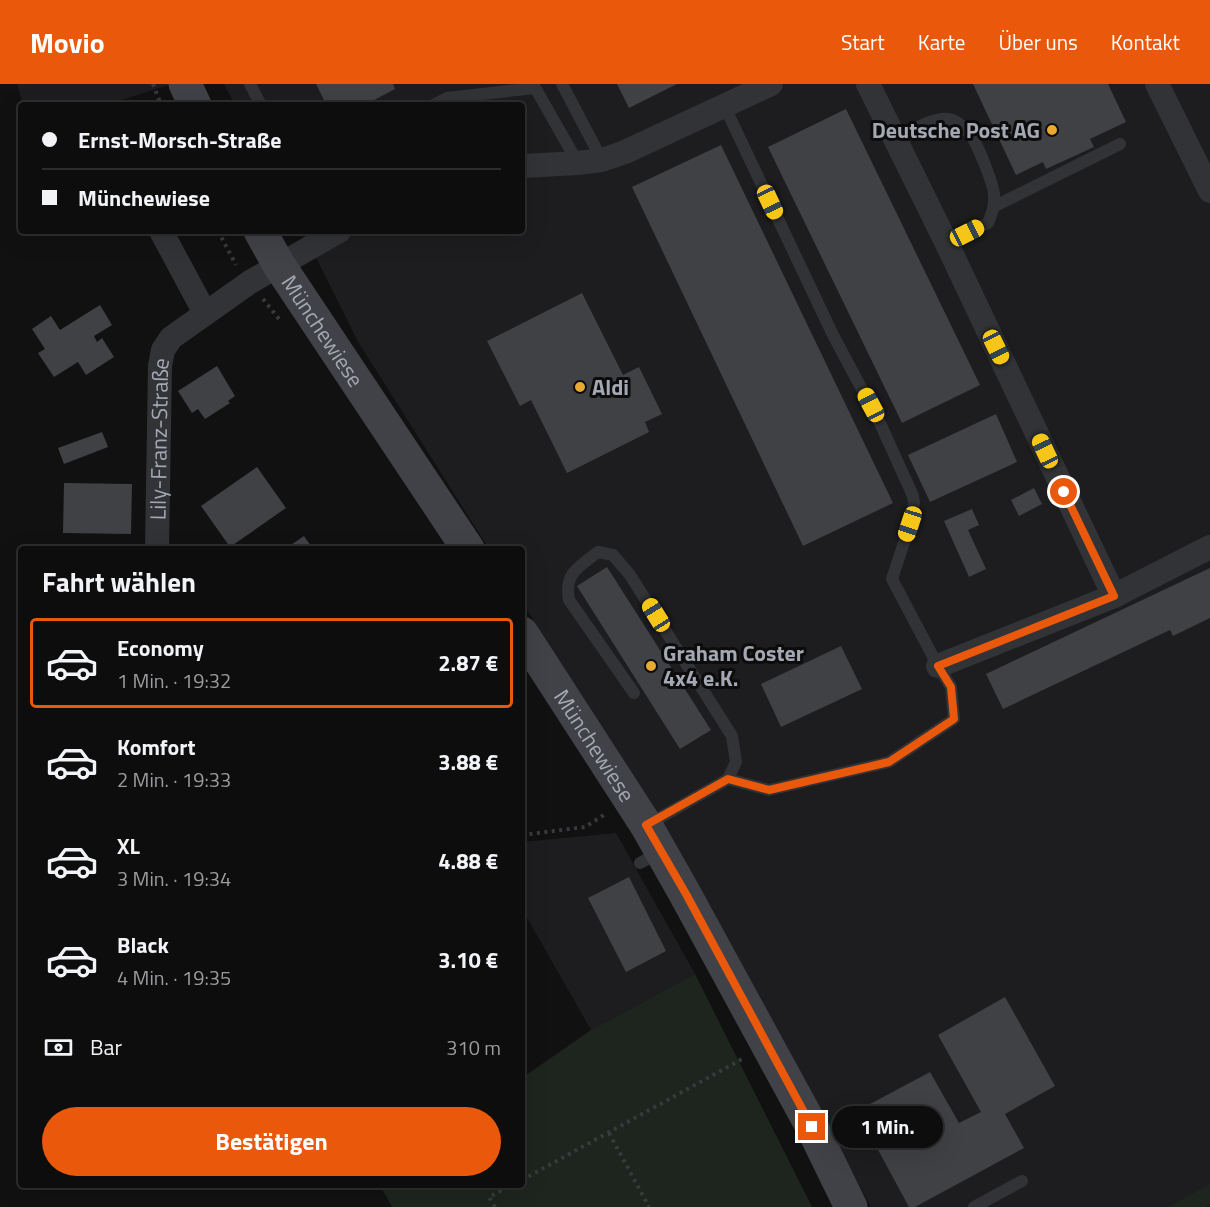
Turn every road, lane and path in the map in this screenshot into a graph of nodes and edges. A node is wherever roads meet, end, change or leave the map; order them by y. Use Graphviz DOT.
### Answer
graph roads {
  1 [pos="153,84"];
  2 [pos="185,84"];
  3 [pos="249,84"];
  4 [pos="562,84"];
  5 [pos="771,84"];
  6 [pos="868,84"];
  7 [pos="1156,84"];
  8 [pos="534,86"];
  9 [pos="160,102"];
  10 [pos="194,102"];
  11 [pos="259,102"];
  12 [pos="439,102"];
  13 [pos="724,105"];
  14 [pos="896,139"];
  15 [pos="1120,144"];
  16 [pos="603,160"];
  17 [pos="578,163"];
  18 [pos="525,166"];
  19 [pos="1210,192"];
  20 [pos="995,206"];
  21 [pos="163,234"];
  22 [pos="262,234"];
  23 [pos="334,234"];
  24 [pos="947,244"];
  25 [pos="279,265"];
  26 [pos="205,312"];
  27 [pos="157,546"];
  28 [pos="466,546"];
  29 [pos="1210,547"];
  30 [pos="1114,596"];
  31 [pos="525,638"];
  32 [pos="938,666"];
  33 [pos="634,693"];
  34 [pos="728,779"];
  35 [pos="609,812"];
  36 [pos="525,835"];
  37 [pos="649,847"];
  38 [pos="747,1057"];
  39 [pos="609,1133"];
  40 [pos="525,1178"];
  41 [pos="1022,1181"];
  42 [pos="506,1188"];
  43 [pos="495,1207"];
  44 [pos="649,1207"];
  45 [pos="851,1207"];
  46 [pos="974,1207"];
  1 -- 9 [label="path"];
  2 -- 10 [label="main road"];
  3 -- 11 [label="lane"];
  4 -- 16 [label="lane"];
  5 -- 13 [label="street"];
  6 -- 14 [label="street"];
  7 -- 19 [label="street"];
  8 -- 12 [label="lane"];
  8 -- 17 [label="lane"];
  13 -- 16 [label="street"];
  13 -- 32 [label="lane"];
  14 -- 20 [label="lane"];
  14 -- 24 [label="street"];
  15 -- 20 [label="lane"];
  16 -- 17 [label="street"];
  17 -- 18 [label="street"];
  20 -- 24 [label="lane"];
  21 -- 26 [label="street"];
  22 -- 25 [label="main road, Münchewiese"];
  23 -- 25 [label="street, Lily-Franz-Straße"];
  24 -- 30 [label="street"];
  25 -- 26 [label="street, Lily-Franz-Straße"];
  25 -- 28 [label="main road, Münchewiese"];
  26 -- 27 [label="street, Lily-Franz-Straße"];
  29 -- 30 [label="street"];
  30 -- 32 [label="street"];
  31 -- 37 [label="main road, Münchewiese"];
  32 -- 34 [label="lane"];
  33 -- 34 [label="lane"];
  34 -- 37 [label="lane"];
  35 -- 36 [label="path"];
  37 -- 45 [label="main road, Münchewiese"];
  38 -- 39 [label="path"];
  39 -- 40 [label="path"];
  39 -- 44 [label="path"];
  41 -- 46 [label="lane"];
  42 -- 43 [label="path"];
}
